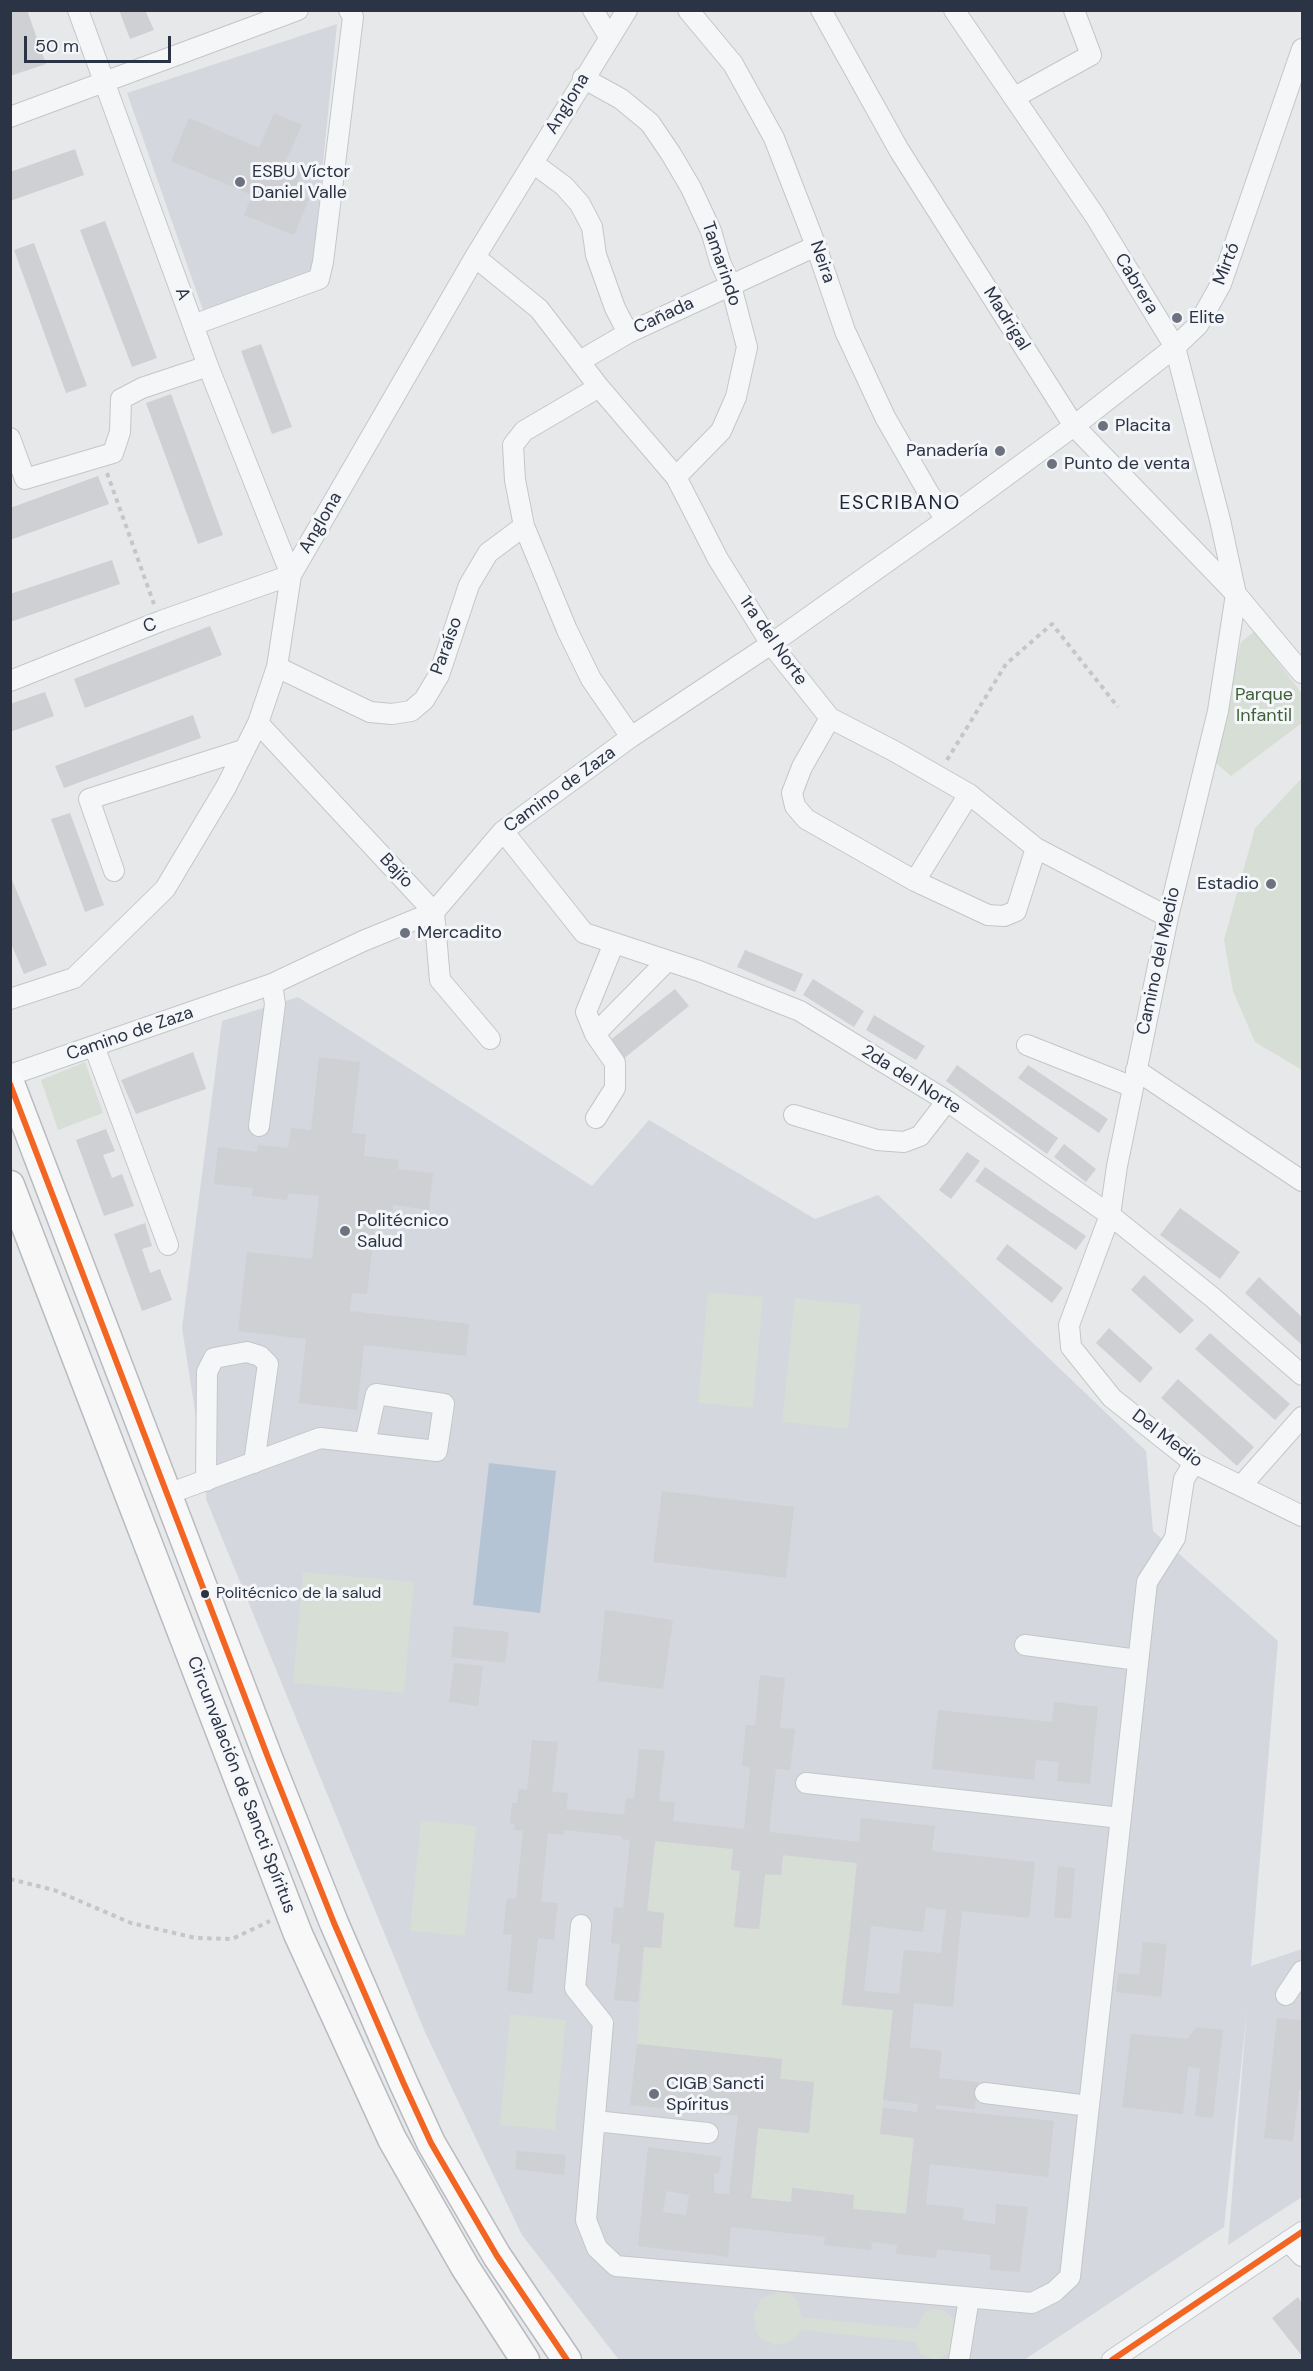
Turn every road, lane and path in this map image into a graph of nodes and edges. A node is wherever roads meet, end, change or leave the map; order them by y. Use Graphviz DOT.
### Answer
graph roads {
  1 [pos="78,10"];
  2 [pos="298,10"];
  3 [pos="350,10"];
  4 [pos="593,10"];
  5 [pos="627,10"];
  6 [pos="688,10"];
  7 [pos="821,10"];
  8 [pos="954,10"];
  9 [pos="1074,10"];
  10 [pos="609,38"];
  11 [pos="1302,49"];
  12 [pos="583,78"];
  13 [pos="105,81"];
  14 [pos="1015,96"];
  15 [pos="10,117"];
  16 [pos="533,163"];
  17 [pos="816,246"];
  18 [pos="475,257"];
  19 [pos="730,286"];
  20 [pos="193,325"];
  21 [pos="628,333"];
  22 [pos="1175,347"];
  23 [pos="580,361"];
  24 [pos="208,366"];
  25 [pos="599,387"];
  26 [pos="1074,426"];
  27 [pos="10,438"];
  28 [pos="101,456"];
  29 [pos="676,477"];
  30 [pos="946,520"];
  31 [pos="524,526"];
  32 [pos="291,575"];
  33 [pos="1236,594"];
  34 [pos="161,621"];
  35 [pos="771,644"];
  36 [pos="277,667"];
  37 [pos="1302,673"];
  38 [pos="10,681"];
  39 [pos="1118,707"];
  40 [pos="830,718"];
  41 [pos="258,723"];
  42 [pos="631,737"];
  43 [pos="243,750"];
  44 [pos="937,776"];
  45 [pos="969,794"];
  46 [pos="503,831"];
  47 [pos="1036,848"];
  48 [pos="114,871"];
  49 [pos="915,881"];
  50 [pos="434,912"];
  51 [pos="1168,917"];
  52 [pos="614,943"];
  53 [pos="667,961"];
  54 [pos="272,984"];
  55 [pos="10,999"];
  56 [pos="595,1034"];
  57 [pos="490,1039"];
  58 [pos="1027,1045"];
  59 [pos="94,1046"];
  60 [pos="10,1075"];
  61 [pos="1135,1079"];
  62 [pos="10,1083"];
  63 [pos="947,1101"];
  64 [pos="794,1115"];
  65 [pos="596,1118"];
  66 [pos="259,1126"];
  67 [pos="1302,1181"];
  68 [pos="10,1185"];
  69 [pos="1110,1215"];
  70 [pos="168,1245"];
  71 [pos="1069,1325"];
  72 [pos="1302,1375"];
  73 [pos="1302,1417"];
  74 [pos="365,1443"];
  75 [pos="1194,1462"];
  76 [pos="254,1463"];
  77 [pos="206,1481"];
  78 [pos="1241,1486"];
  79 [pos="168,1494"];
  80 [pos="135,1508"];
  81 [pos="1302,1516"];
  82 [pos="1024,1645"];
  83 [pos="1138,1660"];
  84 [pos="806,1783"];
  85 [pos="1121,1818"];
  86 [pos="10,1880"];
  87 [pos="290,1912"];
  88 [pos="581,1925"];
  89 [pos="1302,1971"];
  90 [pos="1286,1995"];
  91 [pos="985,2093"];
  92 [pos="1089,2106"];
  93 [pos="595,2121"];
  94 [pos="708,2133"];
  95 [pos="1295,2236"];
  96 [pos="1302,2256"];
  97 [pos="969,2298"];
  98 [pos="525,2361"];
  99 [pos="567,2361"];
  100 [pos="959,2361"];
  101 [pos="1112,2361"];
  1 -- 13 [label="street, A"];
  2 -- 13 [label="street"];
  3 -- 20 [label="street"];
  4 -- 10 [label="street"];
  5 -- 10 [label="street, Anglona"];
  6 -- 17 [label="street, Neira"];
  7 -- 26 [label="street, Madrigal"];
  8 -- 14 [label="street, Cabrera"];
  9 -- 14 [label="street"];
  10 -- 12 [label="street, Anglona"];
  11 -- 22 [label="street, Mirtó"];
  12 -- 16 [label="street, Anglona"];
  12 -- 19 [label="street, Tamarindo"];
  13 -- 15 [label="street"];
  13 -- 20 [label="street, A"];
  14 -- 22 [label="street, Cabrera"];
  16 -- 18 [label="street, Anglona"];
  16 -- 21 [label="street"];
  17 -- 19 [label="street, Cañada"];
  17 -- 30 [label="street, Neira"];
  18 -- 23 [label="street, 1ra del Norte"];
  18 -- 32 [label="street, Anglona"];
  19 -- 21 [label="street, Cañada"];
  19 -- 29 [label="street, Tamarindo"];
  20 -- 24 [label="street, A"];
  21 -- 23 [label="street, Cañada"];
  22 -- 26 [label="street, Mirtó"];
  22 -- 33 [label="street, Cabrera"];
  23 -- 25 [label="street, 1ra del Norte"];
  24 -- 28 [label="street"];
  24 -- 32 [label="street, A"];
  25 -- 29 [label="street, 1ra del Norte"];
  25 -- 31 [label="street"];
  26 -- 30 [label="street, Camino de Zaza"];
  26 -- 33 [label="street, Madrigal"];
  27 -- 28 [label="street"];
  28 -- 34 [label="path"];
  29 -- 35 [label="street, 1ra del Norte"];
  30 -- 35 [label="street, Camino de Zaza"];
  31 -- 36 [label="street, Paraíso"];
  31 -- 42 [label="street"];
  32 -- 34 [label="street, C"];
  32 -- 36 [label="street, Anglona"];
  33 -- 37 [label="street, Madrigal"];
  33 -- 51 [label="street, Camino del Medio"];
  34 -- 38 [label="street, C"];
  35 -- 40 [label="street, 1ra del Norte"];
  35 -- 42 [label="street, Camino de Zaza"];
  36 -- 41 [label="street, Anglona"];
  39 -- 44 [label="path"];
  40 -- 44 [label="street, 1ra del Norte"];
  40 -- 49 [label="street"];
  41 -- 43 [label="street, Anglona"];
  41 -- 50 [label="street, Bajío"];
  42 -- 46 [label="street, Camino de Zaza"];
  43 -- 48 [label="street"];
  43 -- 55 [label="street, Anglona"];
  44 -- 45 [label="street, 1ra del Norte"];
  45 -- 47 [label="street, 1ra del Norte"];
  45 -- 49 [label="street"];
  46 -- 50 [label="street, Camino de Zaza"];
  46 -- 52 [label="street, 2da del Norte"];
  47 -- 49 [label="street"];
  47 -- 51 [label="street, 1ra del Norte"];
  50 -- 54 [label="street, Camino de Zaza"];
  50 -- 57 [label="street"];
  51 -- 61 [label="street, Camino del Medio"];
  52 -- 53 [label="street, 2da del Norte"];
  52 -- 56 [label="street"];
  53 -- 56 [label="street"];
  53 -- 63 [label="street, 2da del Norte"];
  54 -- 59 [label="street, Camino de Zaza"];
  54 -- 66 [label="street"];
  56 -- 65 [label="street"];
  58 -- 61 [label="street"];
  59 -- 60 [label="street, Camino de Zaza"];
  59 -- 70 [label="street"];
  61 -- 67 [label="street"];
  61 -- 69 [label="street, Camino del Medio"];
  62 -- 79 [label="highway, Circunvalación de Sancti Spíritus"];
  63 -- 64 [label="street"];
  63 -- 69 [label="street, 2da del Norte"];
  68 -- 80 [label="highway, Circunvalación de Sancti Spíritus"];
  69 -- 71 [label="street, Camino del Medio"];
  69 -- 72 [label="street, 2da del Norte"];
  71 -- 75 [label="street, Del Medio"];
  73 -- 78 [label="street"];
  74 -- 76 [label="street"];
  75 -- 78 [label="street, Del Medio"];
  75 -- 83 [label="street"];
  76 -- 77 [label="street"];
  76 -- 77 [label="street"];
  77 -- 79 [label="street"];
  78 -- 81 [label="street, Del Medio"];
  79 -- 80 [label="highway"];
  79 -- 99 [label="highway, Circunvalación de Sancti Spíritus"];
  80 -- 87 [label="highway, Circunvalación de Sancti Spíritus"];
  82 -- 83 [label="street"];
  83 -- 85 [label="street"];
  84 -- 85 [label="street"];
  85 -- 92 [label="street"];
  86 -- 87 [label="path"];
  87 -- 98 [label="highway, Circunvalación de Sancti Spíritus"];
  88 -- 93 [label="street"];
  89 -- 90 [label="street"];
  91 -- 92 [label="street"];
  92 -- 97 [label="street"];
  93 -- 94 [label="street"];
  93 -- 97 [label="street"];
  95 -- 96 [label="street"];
  95 -- 101 [label="street"];
  97 -- 100 [label="street"];
}
